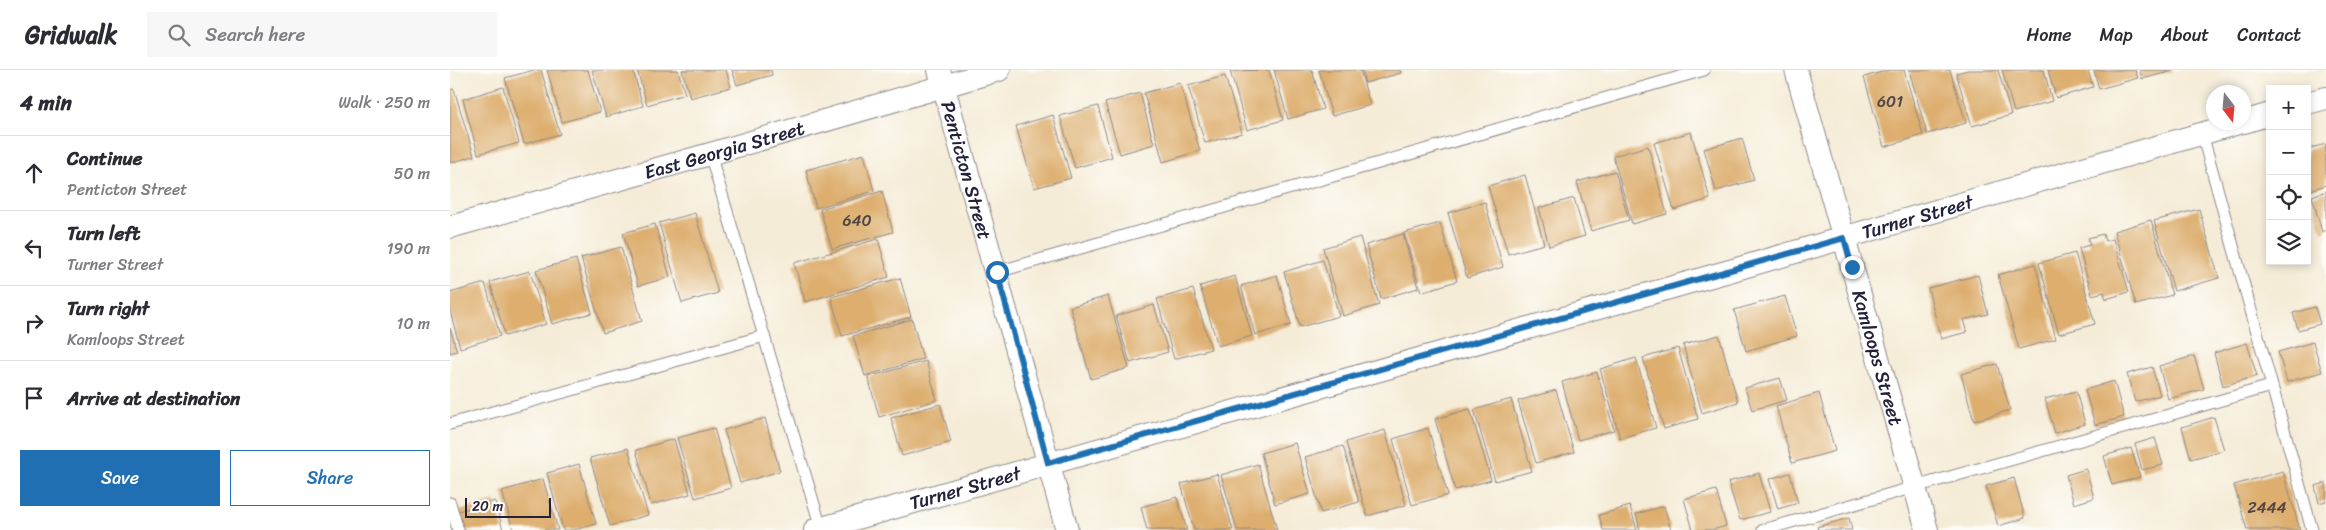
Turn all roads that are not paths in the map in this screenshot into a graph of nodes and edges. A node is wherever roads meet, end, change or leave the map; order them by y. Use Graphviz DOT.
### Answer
graph roads {
  1 [pos="999,70"];
  2 [pos="1704,70"];
  3 [pos="1796,70"];
  4 [pos="941,78"];
  5 [pos="2326,98"];
  6 [pos="2311,102"];
  7 [pos="2266,115"];
  8 [pos="2251,120"];
  9 [pos="2216,130"];
  10 [pos="2202,134"];
  11 [pos="710,154"];
  12 [pos="450,227"];
  13 [pos="1844,238"];
  14 [pos="997,272"];
  15 [pos="764,336"];
  16 [pos="2271,386"];
  17 [pos="450,424"];
  18 [pos="1048,463"];
  19 [pos="1914,486"];
  20 [pos="450,503"];
  21 [pos="818,529"];
  22 [pos="458,530"];
  23 [pos="1066,530"];
  24 [pos="1763,530"];
  25 [pos="1927,530"];
  26 [pos="2312,530"];
  1 -- 4 [label="street, East Georgia Street"];
  2 -- 14 [label="lane"];
  3 -- 13 [label="street, Kamloops Street"];
  4 -- 11 [label="street, East Georgia Street"];
  4 -- 14 [label="street, Penticton Street"];
  5 -- 6 [label="street"];
  7 -- 8 [label="street, Turner Street"];
  9 -- 10 [label="street, Turner Street"];
  10 -- 13 [label="street, Turner Street"];
  10 -- 16 [label="lane"];
  11 -- 12 [label="street, East Georgia Street"];
  11 -- 15 [label="lane"];
  13 -- 18 [label="street, Turner Street"];
  13 -- 19 [label="street, Kamloops Street"];
  14 -- 18 [label="street, Penticton Street"];
  15 -- 17 [label="lane"];
  15 -- 21 [label="lane"];
  16 -- 19 [label="lane"];
  16 -- 26 [label="lane"];
  18 -- 21 [label="street, Turner Street"];
  18 -- 23 [label="street, Penticton Street"];
  19 -- 24 [label="lane"];
  19 -- 25 [label="street, Kamloops Street"];
  20 -- 22 [label="lane"];
}
